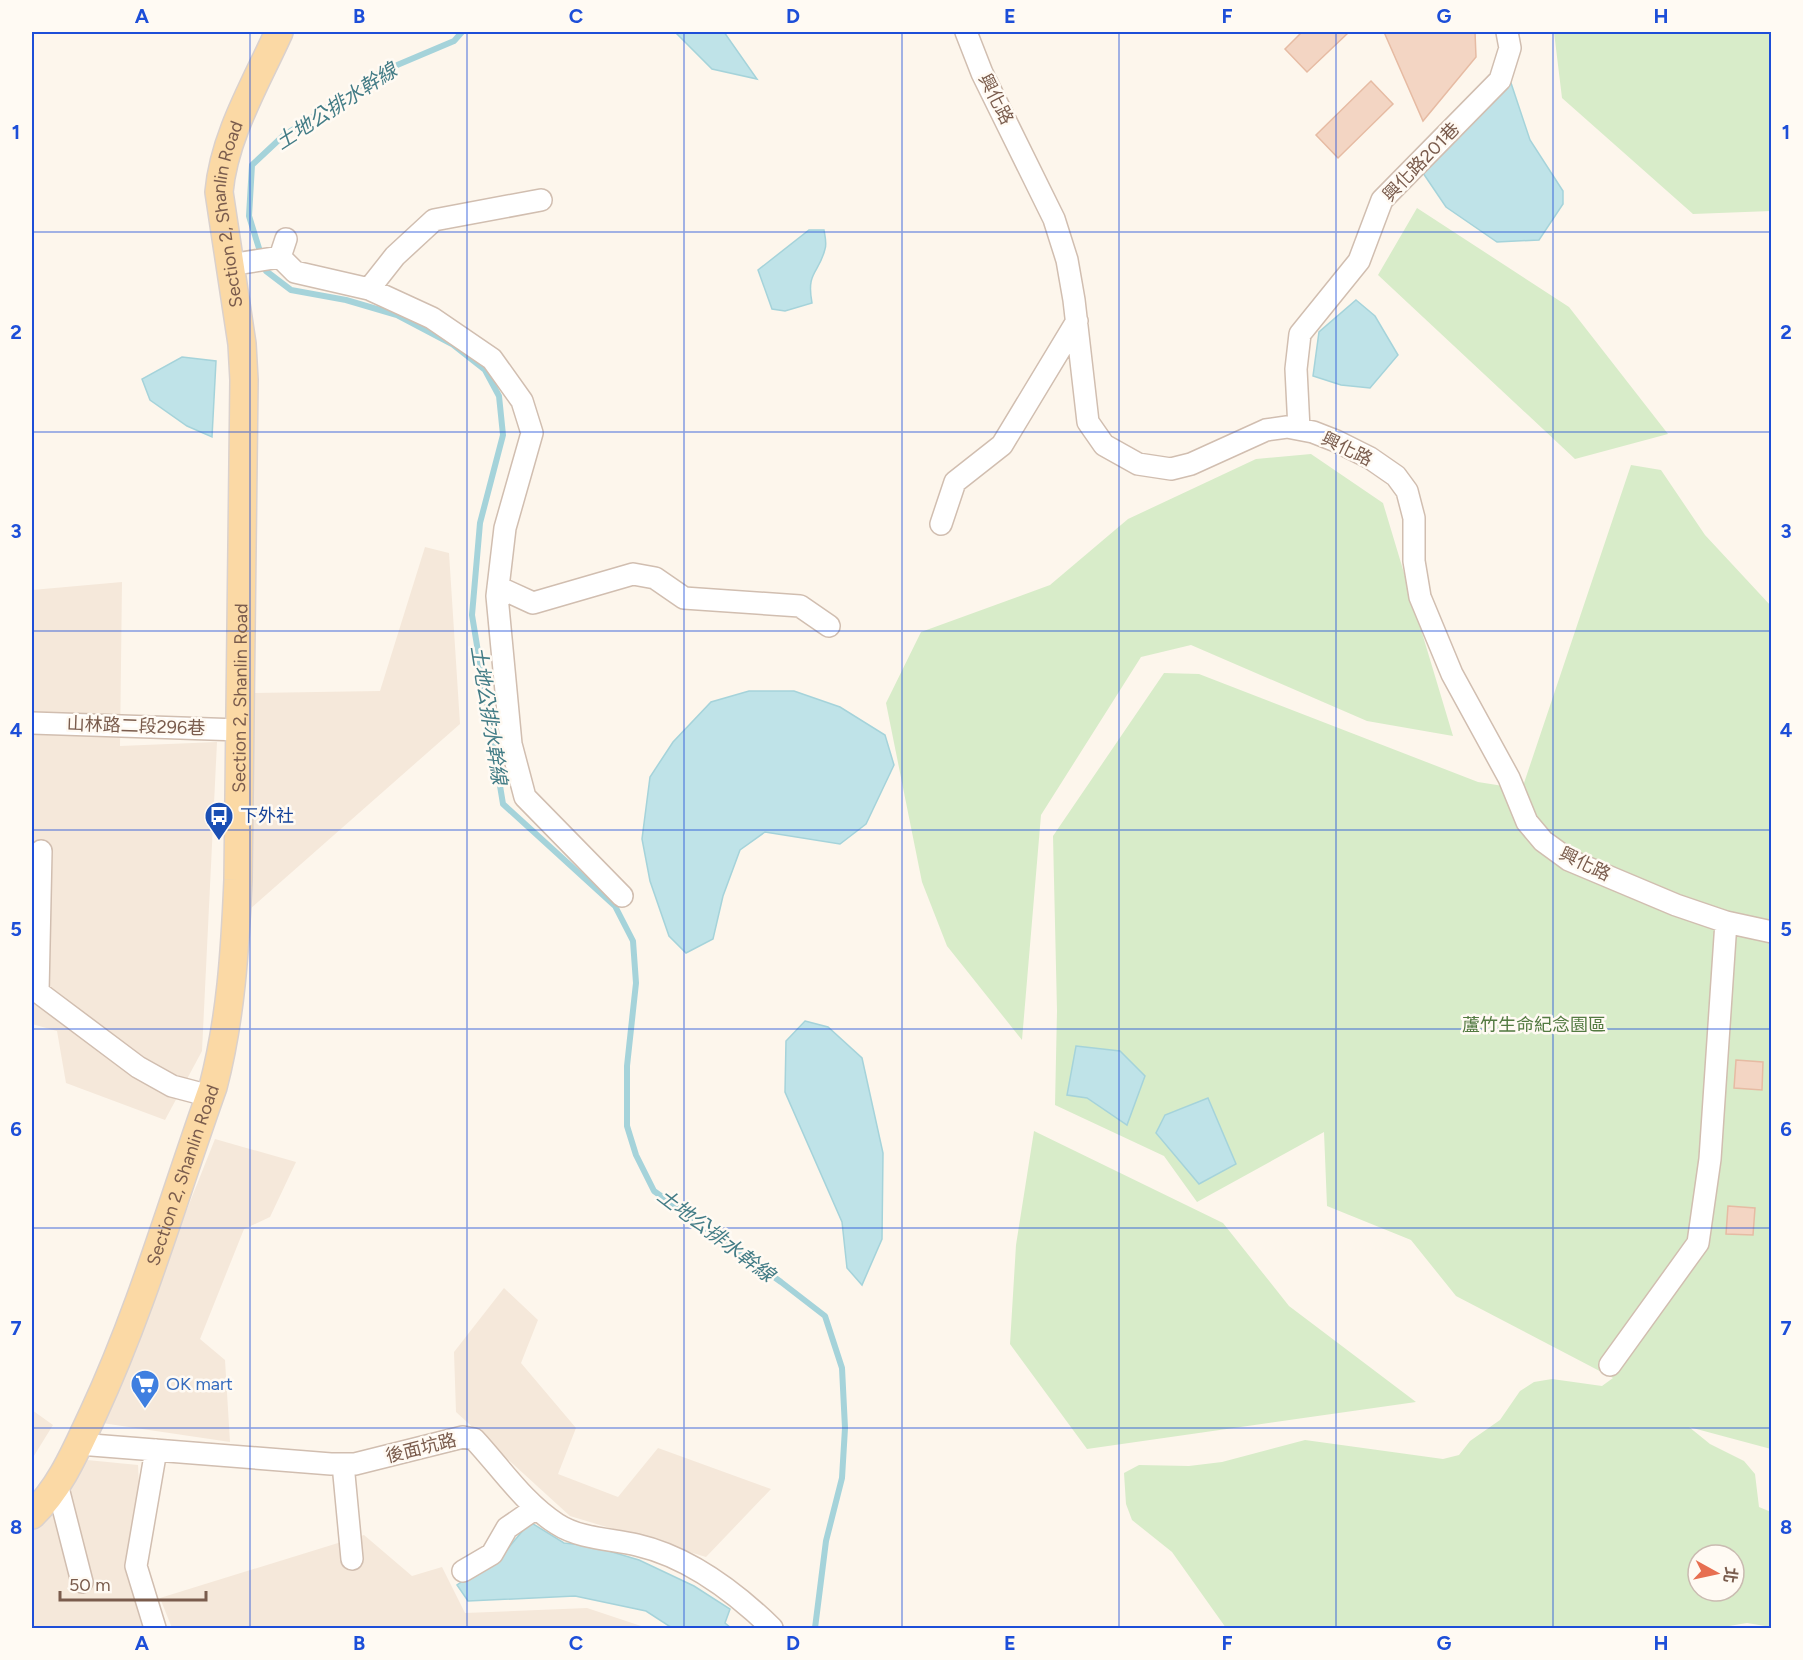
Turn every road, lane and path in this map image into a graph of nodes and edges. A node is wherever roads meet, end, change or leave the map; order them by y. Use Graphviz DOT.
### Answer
graph roads {
  1 [pos="279,32"];
  2 [pos="966,32"];
  3 [pos="1507,32"];
  4 [pos="541,200"];
  5 [pos="237,264"];
  6 [pos="369,289"];
  7 [pos="1077,321"];
  8 [pos="1299,429"];
  9 [pos="941,524"];
  10 [pos="498,587"];
  11 [pos="829,626"];
  12 [pos="32,723"];
  13 [pos="240,730"];
  14 [pos="41,851"];
  15 [pos="622,896"];
  16 [pos="1726,922"];
  17 [pos="1772,932"];
  18 [pos="210,1096"];
  19 [pos="1610,1365"];
  20 [pos="79,1444"];
  21 [pos="156,1450"];
  22 [pos="343,1464"];
  23 [pos="57,1484"];
  24 [pos="536,1508"];
  25 [pos="32,1515"];
  26 [pos="352,1559"];
  27 [pos="464,1571"];
  28 [pos="82,1582"];
  29 [pos="155,1629"];
  30 [pos="772,1629"];
  1 -- 5 [label="main road, Section 2, Shanlin Road"];
  2 -- 7 [label="street, 興化路"];
  3 -- 8 [label="street, 興化路201巷"];
  4 -- 6 [label="street"];
  5 -- 6 [label="street"];
  5 -- 13 [label="main road, Section 2, Shanlin Road"];
  6 -- 10 [label="street"];
  7 -- 8 [label="street, 興化路"];
  7 -- 9 [label="street"];
  8 -- 16 [label="street, 興化路"];
  10 -- 11 [label="street"];
  10 -- 15 [label="street"];
  12 -- 13 [label="street, 山林路二段296巷"];
  13 -- 18 [label="main road, Section 2, Shanlin Road"];
  14 -- 18 [label="street"];
  16 -- 17 [label="street, 興化路"];
  16 -- 19 [label="street"];
  18 -- 20 [label="main road, Section 2, Shanlin Road"];
  20 -- 21 [label="street, 後面坑路"];
  20 -- 23 [label="main road, Section 2, Shanlin Road"];
  21 -- 22 [label="street, 後面坑路"];
  21 -- 29 [label="street"];
  22 -- 24 [label="street, 後面坑路"];
  22 -- 26 [label="street"];
  23 -- 25 [label="main road, Section 2, Shanlin Road"];
  23 -- 28 [label="street"];
  24 -- 27 [label="street"];
  24 -- 30 [label="street, 後面坑路"];
}
